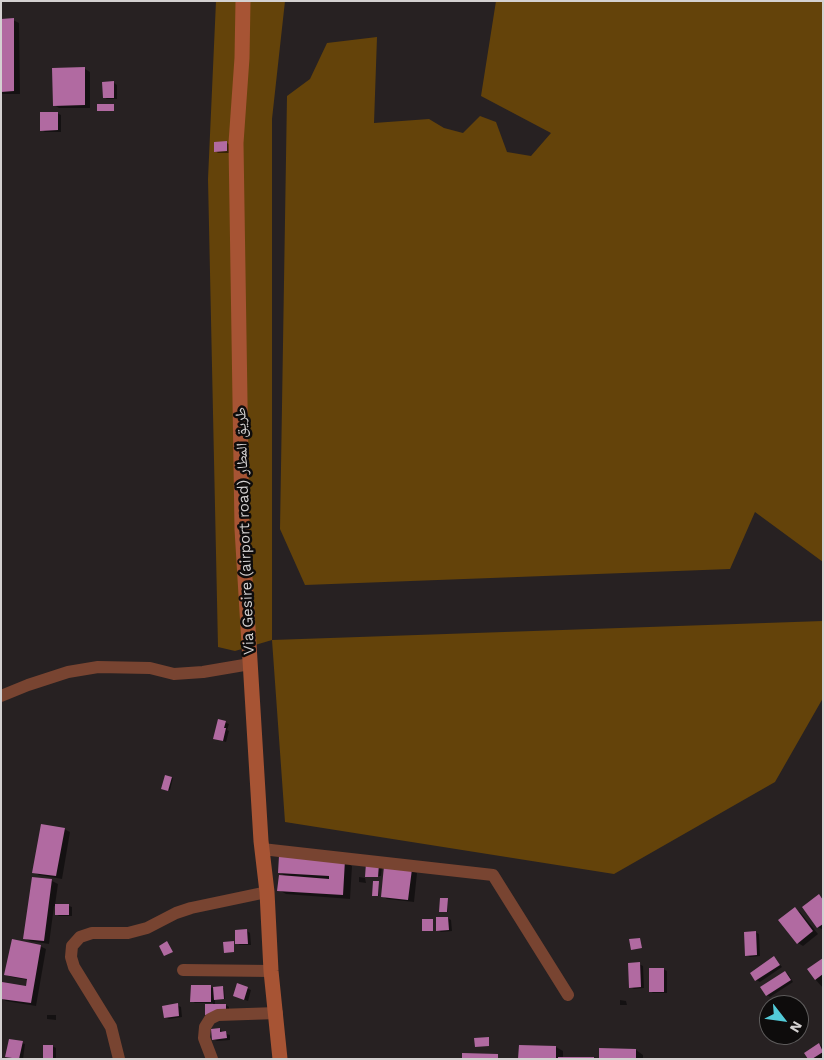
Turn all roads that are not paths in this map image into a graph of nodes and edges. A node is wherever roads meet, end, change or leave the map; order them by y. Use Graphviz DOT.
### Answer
graph roads {
  1 [pos="243,1"];
  2 [pos="250,664"];
  3 [pos="1,696"];
  4 [pos="262,849"];
  5 [pos="268,892"];
  6 [pos="183,970"];
  7 [pos="272,971"];
  8 [pos="568,995"];
  9 [pos="276,1013"];
  10 [pos="120,1059"];
  11 [pos="212,1059"];
  12 [pos="280,1059"];
  1 -- 2 [label="main road, Via Gesire (airport road) طريق المطار"];
  2 -- 3 [label="street"];
  2 -- 4 [label="main road, Via Gesire (airport road) طريق المطار"];
  4 -- 5 [label="main road, Via Gesire (airport road) طريق المطار"];
  4 -- 8 [label="street"];
  5 -- 7 [label="main road, Via Gesire (airport road) طريق المطار"];
  5 -- 10 [label="street"];
  6 -- 7 [label="street"];
  7 -- 9 [label="main road, Via Gesire (airport road) طريق المطار"];
  9 -- 11 [label="street"];
  9 -- 12 [label="main road, Via Gesire (airport road) طريق المطار"];
}
